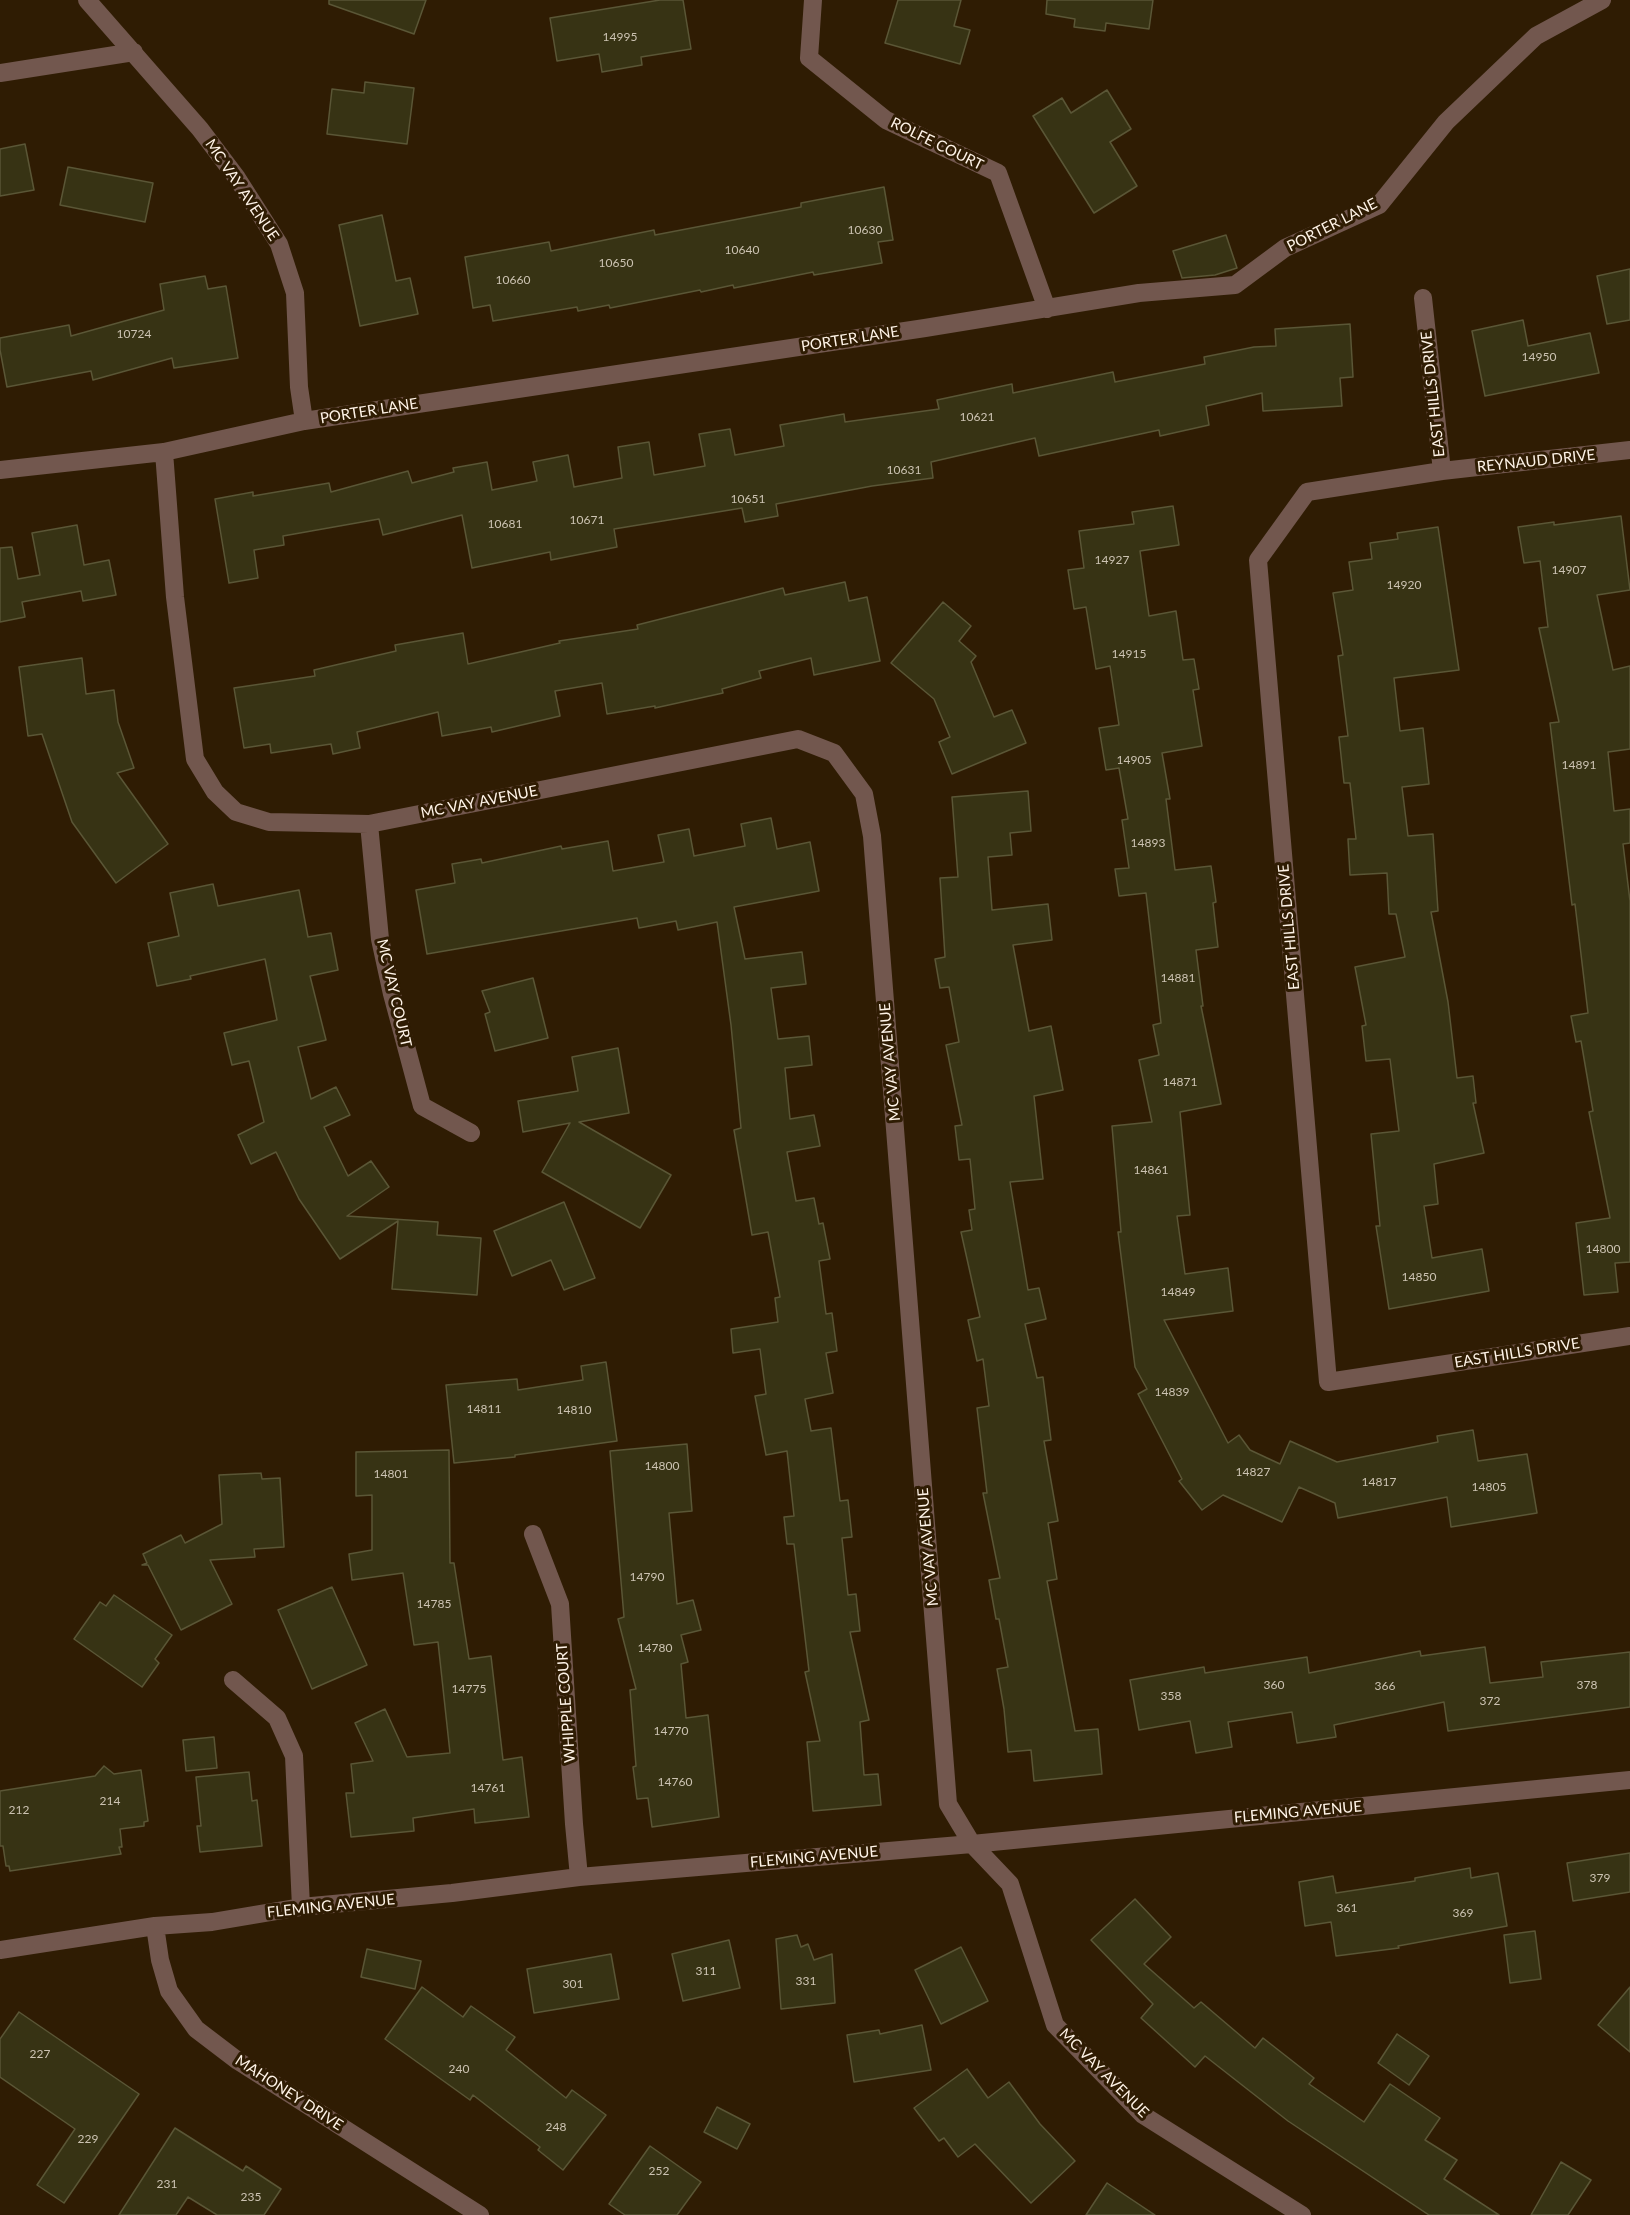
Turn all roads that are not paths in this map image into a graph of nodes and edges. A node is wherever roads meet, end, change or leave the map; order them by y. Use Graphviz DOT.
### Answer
graph roads {
  1 [pos="87,0"];
  2 [pos="813,0"];
  3 [pos="1602,0"];
  4 [pos="135,52"];
  5 [pos="0,73"];
  6 [pos="1423,298"];
  7 [pos="1047,309"];
  8 [pos="304,421"];
  9 [pos="1630,450"];
  10 [pos="164,452"];
  11 [pos="0,470"];
  12 [pos="1442,471"];
  13 [pos="369,824"];
  14 [pos="471,1133"];
  15 [pos="1630,1336"];
  16 [pos="532,1534"];
  17 [pos="234,1680"];
  18 [pos="1630,1780"];
  19 [pos="972,1844"];
  20 [pos="579,1878"];
  21 [pos="301,1907"];
  22 [pos="155,1926"];
  23 [pos="0,1950"];
  24 [pos="480,2215"];
  25 [pos="1302,2215"];
  1 -- 4 [label="street, MC VAY AVENUE"];
  2 -- 7 [label="street, ROLFE COURT"];
  3 -- 7 [label="street, PORTER LANE"];
  4 -- 5 [label="street"];
  4 -- 8 [label="street, MC VAY AVENUE"];
  6 -- 12 [label="street, EAST HILLS DRIVE"];
  7 -- 8 [label="street, PORTER LANE"];
  8 -- 10 [label="street, PORTER LANE"];
  9 -- 12 [label="street, REYNAUD DRIVE"];
  10 -- 11 [label="street, PORTER LANE"];
  10 -- 13 [label="street, MC VAY AVENUE"];
  12 -- 15 [label="street, EAST HILLS DRIVE"];
  13 -- 14 [label="street, MC VAY COURT"];
  13 -- 19 [label="street, MC VAY AVENUE"];
  16 -- 20 [label="street, WHIPPLE COURT"];
  17 -- 21 [label="street"];
  18 -- 19 [label="street, FLEMING AVENUE"];
  19 -- 20 [label="street, FLEMING AVENUE"];
  19 -- 25 [label="street, MC VAY AVENUE"];
  20 -- 21 [label="street, FLEMING AVENUE"];
  21 -- 22 [label="street, FLEMING AVENUE"];
  22 -- 23 [label="street, FLEMING AVENUE"];
  22 -- 24 [label="street, MAHONEY DRIVE"];
}
